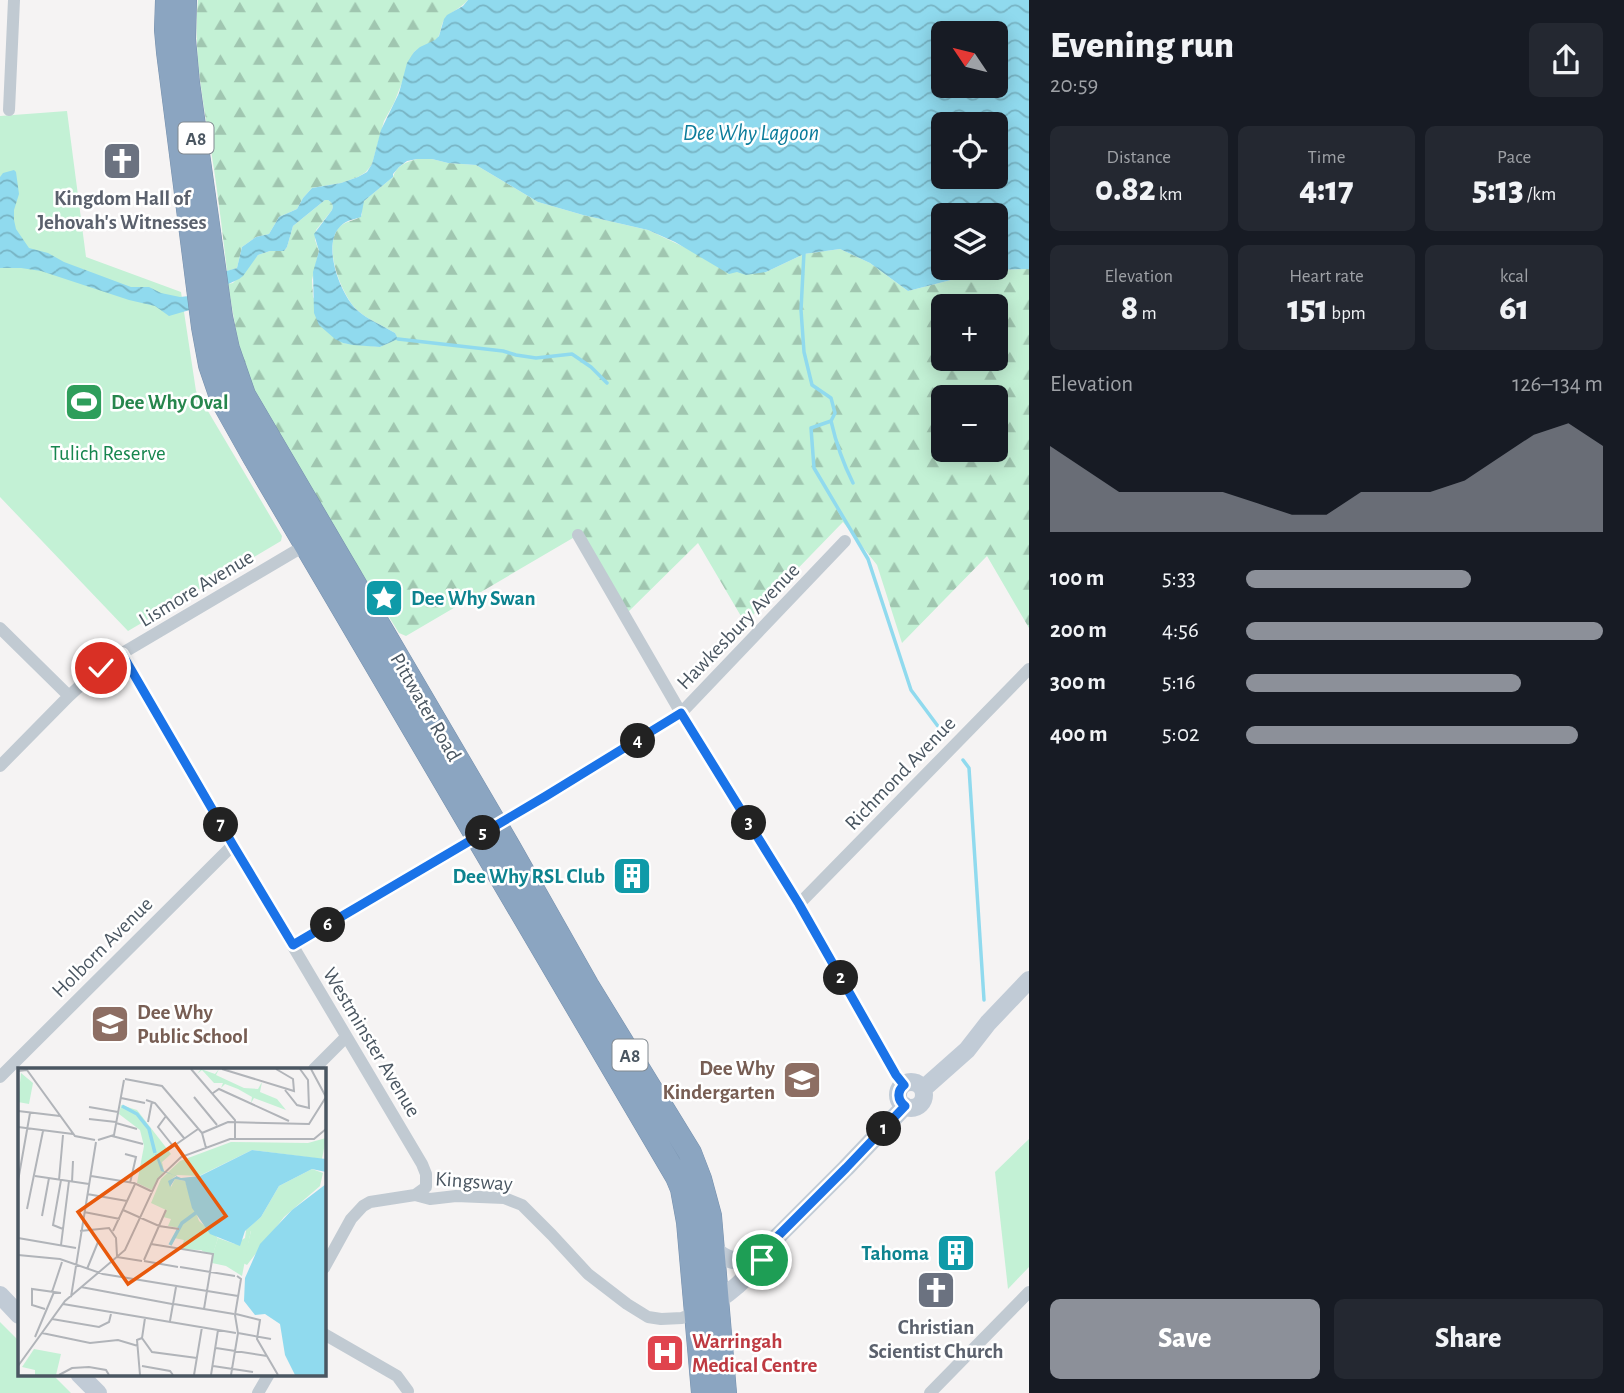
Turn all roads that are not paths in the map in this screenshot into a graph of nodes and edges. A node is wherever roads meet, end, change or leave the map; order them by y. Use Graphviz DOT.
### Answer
graph roads {
  1 [pos="14,0"];
  2 [pos="167,0"];
  3 [pos="185,0"];
  4 [pos="6,35"];
  5 [pos="9,110"];
  6 [pos="206,280"];
  7 [pos="578,535"];
  8 [pos="315,540"];
  9 [pos="845,541"];
  10 [pos="0,628"];
  11 [pos="122,654"];
  12 [pos="1029,668"];
  13 [pos="69,696"];
  14 [pos="681,713"];
  15 [pos="0,766"];
  16 [pos="487,830"];
  17 [pos="233,845"];
  18 [pos="799,904"];
  19 [pos="293,945"];
  20 [pos="1029,980"];
  21 [pos="346,1037"];
  22 [pos="315,1068"];
  23 [pos="0,1077"];
  24 [pos="904,1085"];
  25 [pos="923,1089"];
  26 [pos="905,1106"];
  27 [pos="415,1195"];
  28 [pos="776,1238"];
  29 [pos="713,1248"];
  30 [pos="326,1264"];
  31 [pos="1029,1292"];
  32 [pos="0,1295"];
  33 [pos="718,1301"];
  34 [pos="696,1312"];
  35 [pos="18,1313"];
  36 [pos="326,1335"];
  37 [pos="81,1376"];
  38 [pos="268,1376"];
  39 [pos="411,1392"];
  40 [pos="98,1393"];
  41 [pos="258,1393"];
  42 [pos="703,1393"];
  43 [pos="724,1393"];
  44 [pos="930,1393"];
  1 -- 4 [label="street"];
  2 -- 6 [label="highway, Pittwater Road / A8"];
  3 -- 6 [label="highway, Pittwater Road / A8"];
  4 -- 5 [label="street"];
  6 -- 8 [label="highway, Pittwater Road / A8"];
  7 -- 14 [label="street"];
  8 -- 11 [label="street, Lismore Avenue"];
  8 -- 16 [label="highway, Pittwater Road / A8"];
  9 -- 14 [label="street, Hawkesbury Avenue"];
  10 -- 13 [label="street"];
  11 -- 13 [label="street, Lismore Avenue"];
  11 -- 17 [label="street, Westminster Avenue"];
  12 -- 18 [label="street, Richmond Avenue"];
  13 -- 15 [label="street, Lismore Avenue"];
  14 -- 16 [label="street, Hawkesbury Avenue"];
  14 -- 18 [label="street"];
  16 -- 19 [label="street, Hawkesbury Avenue"];
  16 -- 29 [label="highway, Pittwater Road / A8"];
  16 -- 34 [label="highway, Pittwater Road / A8"];
  17 -- 19 [label="street, Westminster Avenue"];
  17 -- 23 [label="street, Holborn Avenue"];
  18 -- 24 [label="street"];
  19 -- 21 [label="street, Westminster Avenue"];
  20 -- 25 [label="main road"];
  21 -- 22 [label="street"];
  21 -- 27 [label="street, Westminster Avenue"];
  24 -- 25 [label="main road"];
  24 -- 26 [label="main road"];
  25 -- 26 [label="main road"];
  26 -- 28 [label="main road"];
  27 -- 30 [label="street, Kingsway"];
  27 -- 34 [label="street, Kingsway"];
  28 -- 29 [label="main road"];
  28 -- 33 [label="main road"];
  29 -- 33 [label="highway, Pittwater Road / A8"];
  31 -- 44 [label="street"];
  32 -- 35 [label="main road"];
  33 -- 34 [label="main road"];
  33 -- 43 [label="highway, Pittwater Road / A8"];
  34 -- 42 [label="highway, Pittwater Road / A8"];
  36 -- 39 [label="street"];
  37 -- 40 [label="main road"];
  38 -- 41 [label="street"];
}
